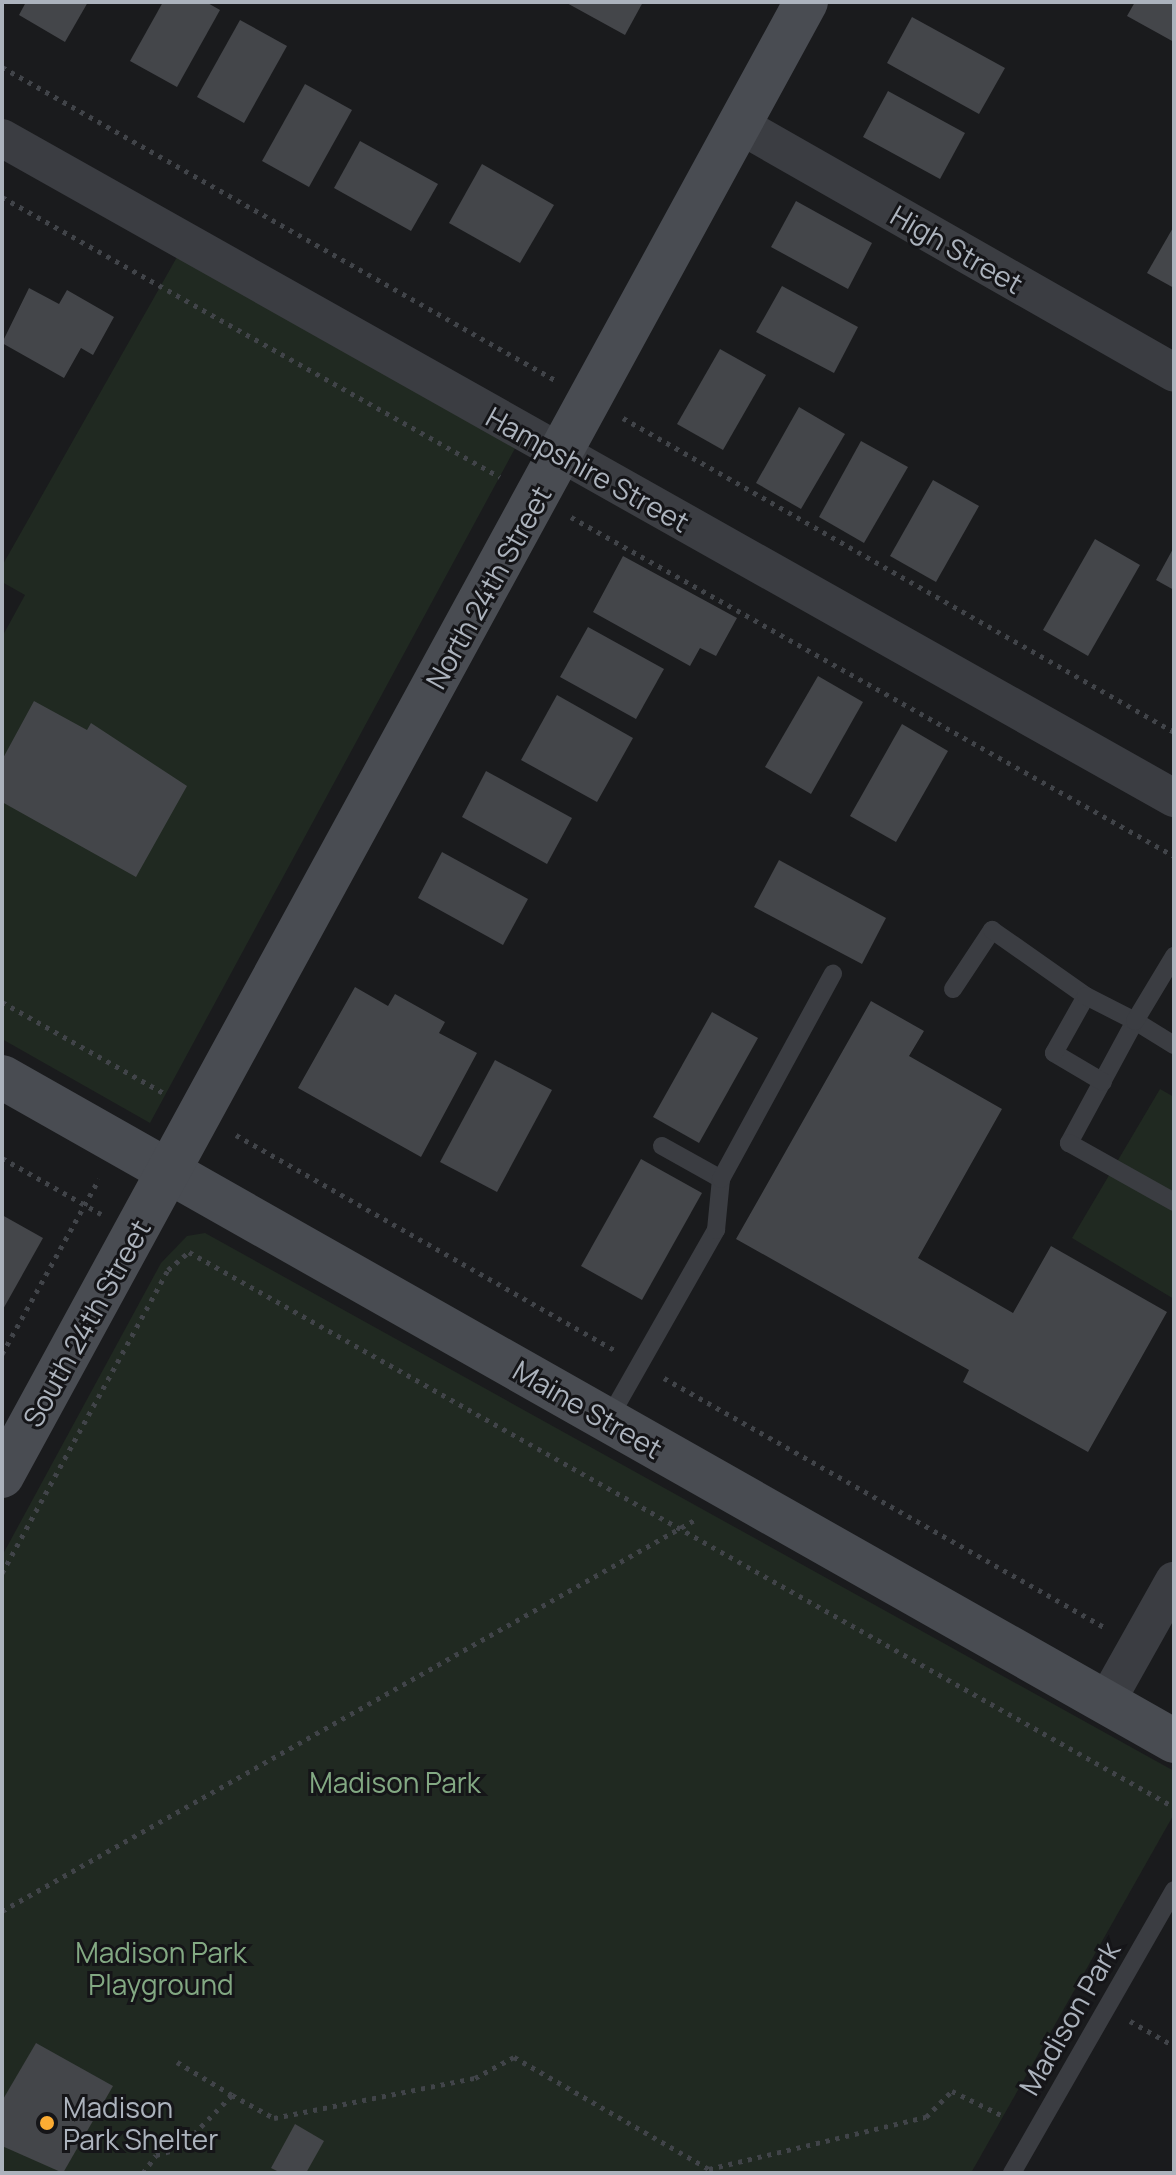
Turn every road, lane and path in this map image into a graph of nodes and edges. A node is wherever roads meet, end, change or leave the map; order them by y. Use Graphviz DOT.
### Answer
graph roads {
  1 [pos="806,2"];
  2 [pos="740,125"];
  3 [pos="2,138"];
  4 [pos="2,197"];
  5 [pos="1174,373"];
  6 [pos="561,454"];
  7 [pos="537,498"];
  8 [pos="1174,798"];
  9 [pos="1174,856"];
  10 [pos="1174,956"];
  11 [pos="833,974"];
  12 [pos="953,989"];
  13 [pos="1086,996"];
  14 [pos="2,1002"];
  15 [pos="1135,1021"];
  16 [pos="1174,1045"];
  17 [pos="2,1077"];
  18 [pos="1103,1082"];
  19 [pos="200,1114"];
  20 [pos="119,1143"];
  21 [pos="662,1146"];
  22 [pos="2,1158"];
  23 [pos="169,1171"];
  24 [pos="721,1179"];
  25 [pos="1174,1202"];
  26 [pos="85,1205"];
  27 [pos="135,1233"];
  28 [pos="179,1257"];
  29 [pos="2,1354"];
  30 [pos="640,1364"];
  31 [pos="608,1420"];
  32 [pos="2,1476"];
  33 [pos="739,1495"];
  34 [pos="682,1527"];
  35 [pos="2,1573"];
  36 [pos="1174,1581"];
  37 [pos="1137,1646"];
  38 [pos="1106,1702"];
  39 [pos="1174,1741"];
  40 [pos="1174,1807"];
  41 [pos="1174,1890"];
  42 [pos="2,1911"];
  43 [pos="1107,2008"];
  44 [pos="1174,2046"];
  45 [pos="177,2062"];
  46 [pos="232,2095"];
  47 [pos="1003,2116"];
  48 [pos="143,2173"];
  49 [pos="1012,2173"];
  1 -- 2 [label="main road, North 24th Street"];
  2 -- 5 [label="street, High Street"];
  2 -- 6 [label="main road, North 24th Street"];
  3 -- 6 [label="street, Hampshire Street"];
  4 -- 7 [label="path"];
  6 -- 7 [label="main road, North 24th Street"];
  6 -- 8 [label="street, Hampshire Street"];
  7 -- 9 [label="path"];
  7 -- 19 [label="main road, North 24th Street"];
  10 -- 15 [label="lane"];
  11 -- 24 [label="lane"];
  12 -- 13 [label="lane"];
  13 -- 15 [label="lane"];
  13 -- 18 [label="lane"];
  14 -- 19 [label="path"];
  15 -- 16 [label="lane"];
  15 -- 18 [label="lane"];
  17 -- 20 [label="main road, Maine Street"];
  18 -- 25 [label="lane"];
  19 -- 23 [label="main road, North 24th Street"];
  19 -- 30 [label="path"];
  20 -- 23 [label="main road, Maine Street"];
  20 -- 26 [label="path"];
  21 -- 24 [label="lane"];
  22 -- 26 [label="path"];
  23 -- 27 [label="main road, South 24th Street"];
  23 -- 31 [label="main road, Maine Street"];
  24 -- 30 [label="lane"];
  26 -- 27 [label="path"];
  26 -- 29 [label="path"];
  27 -- 28 [label="path"];
  27 -- 32 [label="main road, South 24th Street"];
  28 -- 34 [label="path"];
  28 -- 35 [label="path"];
  30 -- 31 [label="lane"];
  30 -- 37 [label="path"];
  31 -- 33 [label="main road, Maine Street"];
  33 -- 34 [label="path"];
  33 -- 38 [label="main road, Maine Street"];
  34 -- 40 [label="path"];
  34 -- 42 [label="path"];
  36 -- 37 [label="street"];
  37 -- 38 [label="street"];
  38 -- 39 [label="main road, Maine Street"];
  41 -- 43 [label="lane, Madison Park"];
  43 -- 44 [label="path"];
  43 -- 49 [label="lane, Madison Park"];
  45 -- 46 [label="path"];
  46 -- 47 [label="path"];
  46 -- 48 [label="path"];
}
